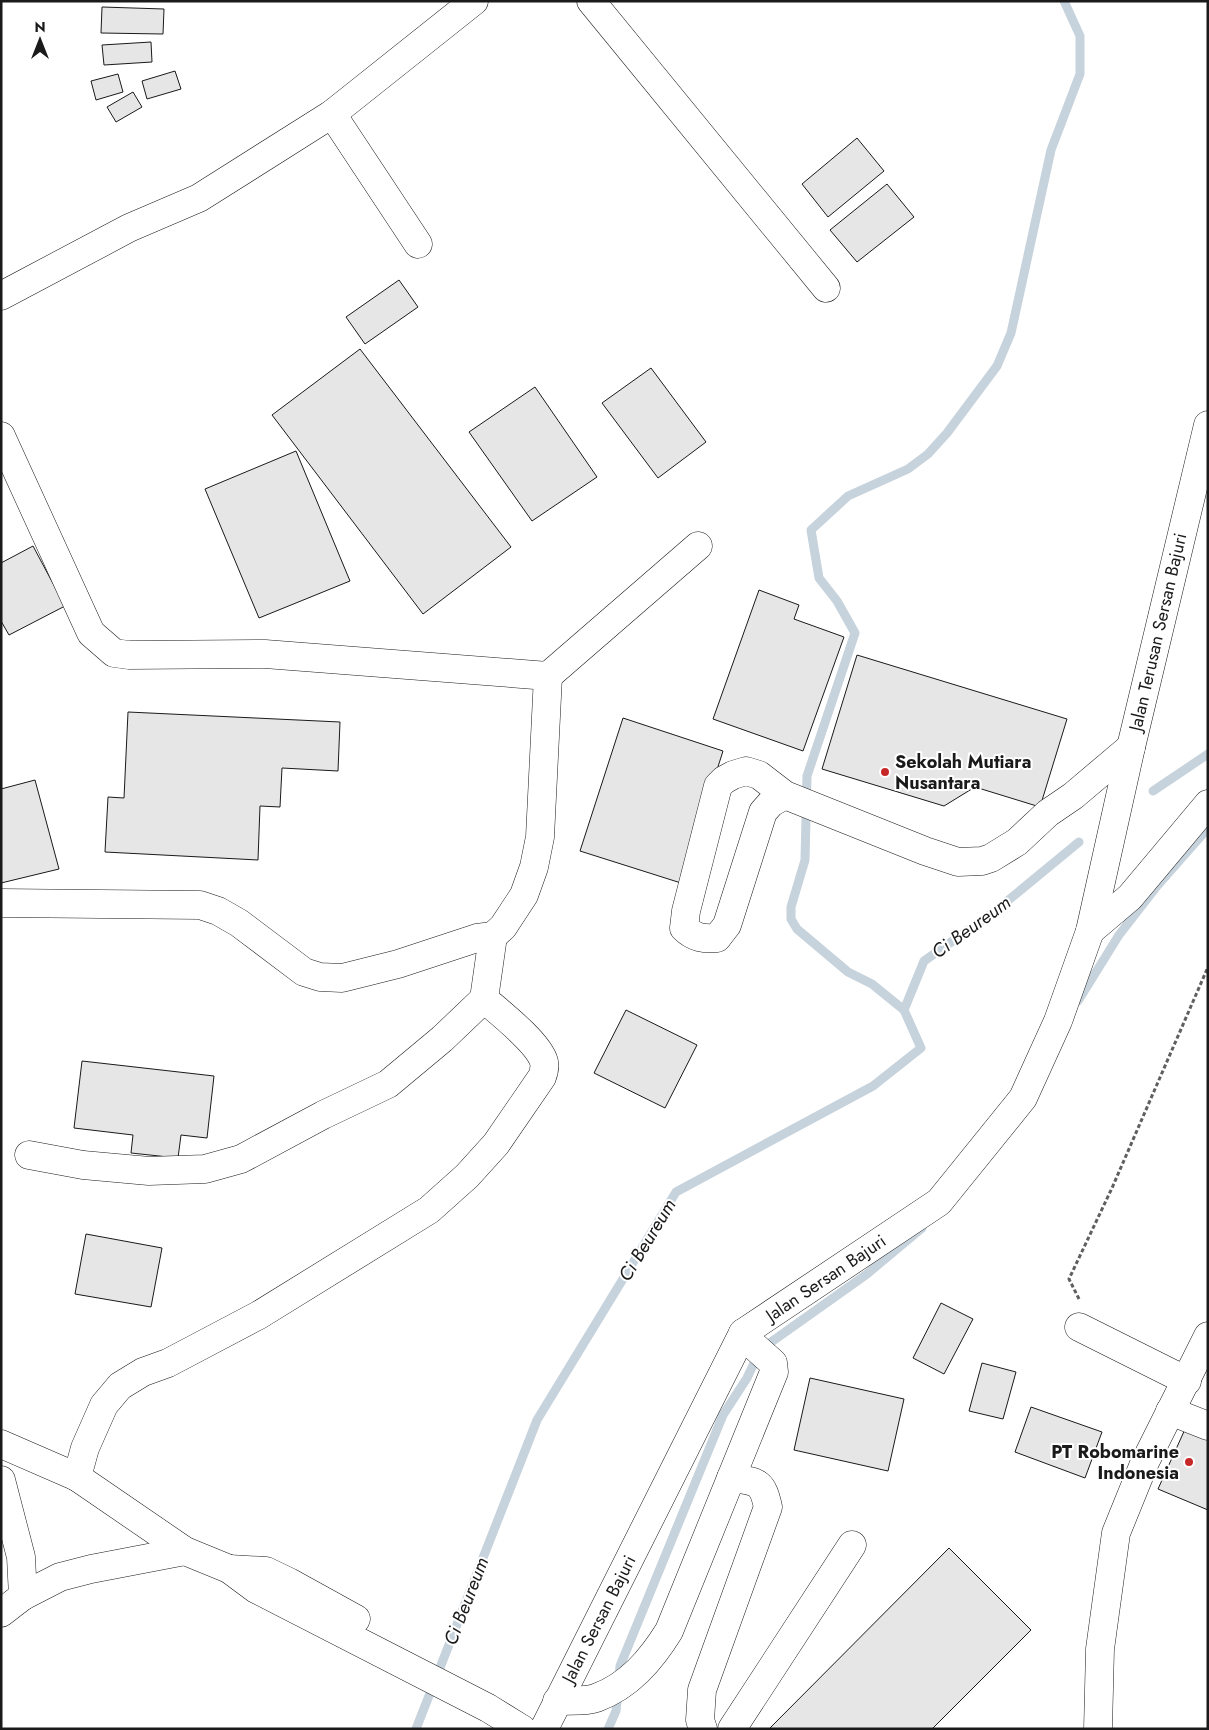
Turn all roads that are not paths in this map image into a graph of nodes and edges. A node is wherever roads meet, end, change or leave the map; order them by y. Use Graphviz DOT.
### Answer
graph roads {
  1 [pos="474,1"];
  2 [pos="591,1"];
  3 [pos="332,114"];
  4 [pos="418,244"];
  5 [pos="826,288"];
  6 [pos="1,296"];
  7 [pos="1208,424"];
  8 [pos="1,436"];
  9 [pos="698,546"];
  10 [pos="548,676"];
  11 [pos="1130,747"];
  12 [pos="785,795"];
  13 [pos="1208,804"];
  14 [pos="1109,840"];
  15 [pos="1,903"];
  16 [pos="1090,931"];
  17 [pos="493,936"];
  18 [pos="484,999"];
  19 [pos="30,1154"];
  20 [pos="1079,1327"];
  21 [pos="1208,1336"];
  22 [pos="754,1345"];
  23 [pos="1187,1381"];
  24 [pos="1170,1411"];
  25 [pos="1208,1426"];
  26 [pos="1,1444"];
  27 [pos="77,1477"];
  28 [pos="731,1478"];
  29 [pos="1,1480"];
  30 [pos="852,1546"];
  31 [pos="185,1551"];
  32 [pos="24,1596"];
  33 [pos="1,1613"];
  34 [pos="542,1721"];
  35 [pos="703,1729"];
  36 [pos="732,1729"];
  37 [pos="1098,1729"];
  1 -- 3 [label="street"];
  2 -- 5 [label="street"];
  3 -- 4 [label="street"];
  3 -- 6 [label="street"];
  7 -- 11 [label="street, Jalan Terusan Sersan Bajuri"];
  8 -- 10 [label="street"];
  9 -- 10 [label="street"];
  10 -- 17 [label="street"];
  11 -- 12 [label="street"];
  11 -- 14 [label="street, Jalan Terusan Sersan Bajuri"];
  12 -- 12 [label="street"];
  13 -- 16 [label="street"];
  14 -- 16 [label="street, Jalan Sersan Bajuri"];
  15 -- 17 [label="street"];
  16 -- 22 [label="street, Jalan Sersan Bajuri"];
  17 -- 18 [label="street"];
  18 -- 19 [label="street"];
  18 -- 27 [label="street"];
  20 -- 23 [label="street"];
  21 -- 23 [label="street"];
  22 -- 28 [label="street"];
  22 -- 34 [label="street, Jalan Sersan Bajuri"];
  23 -- 24 [label="street"];
  24 -- 25 [label="street"];
  24 -- 37 [label="street"];
  26 -- 27 [label="street"];
  27 -- 31 [label="street"];
  28 -- 34 [label="street"];
  28 -- 35 [label="street"];
  29 -- 32 [label="street"];
  30 -- 36 [label="street"];
  31 -- 32 [label="street"];
  31 -- 34 [label="street"];
  32 -- 33 [label="street"];
}
